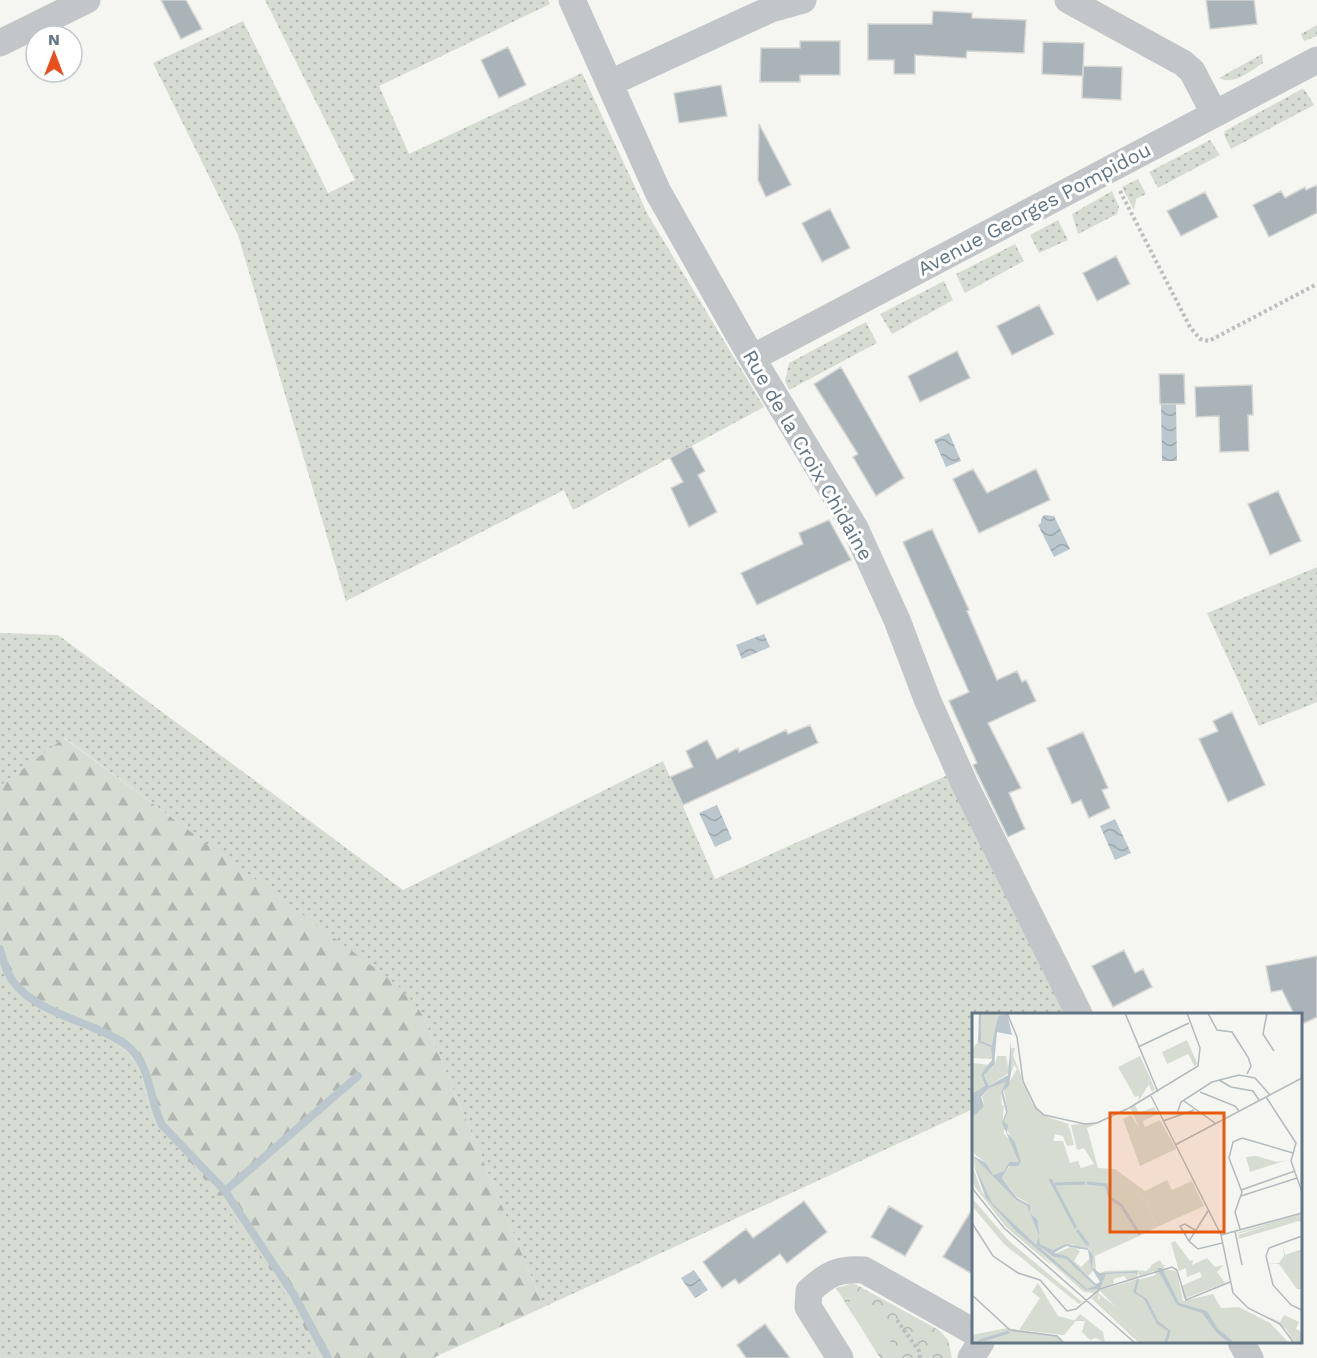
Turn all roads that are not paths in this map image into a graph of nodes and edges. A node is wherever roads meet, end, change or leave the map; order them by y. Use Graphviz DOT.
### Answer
graph roads {
  1 [pos="87,0"];
  2 [pos="572,0"];
  3 [pos="803,0"];
  4 [pos="1068,0"];
  5 [pos="771,4"];
  6 [pos="0,43"];
  7 [pos="1317,60"];
  8 [pos="610,83"];
  9 [pos="1214,113"];
  10 [pos="752,358"];
  11 [pos="1079,1013"];
  12 [pos="972,1331"];
  13 [pos="980,1343"];
  14 [pos="1242,1343"];
  15 [pos="840,1358"];
  16 [pos="971,1358"];
  17 [pos="1250,1358"];
  1 -- 6 [label="street"];
  2 -- 8 [label="street, Rue de la Croix Chidaine"];
  3 -- 5 [label="street"];
  4 -- 9 [label="street"];
  5 -- 8 [label="street"];
  7 -- 9 [label="street, Avenue Georges Pompidou"];
  8 -- 10 [label="street, Rue de la Croix Chidaine"];
  9 -- 10 [label="street, Avenue Georges Pompidou"];
  10 -- 11 [label="street, Rue de la Croix Chidaine"];
  12 -- 15 [label="street"];
  13 -- 16 [label="street"];
  14 -- 17 [label="street"];
}
